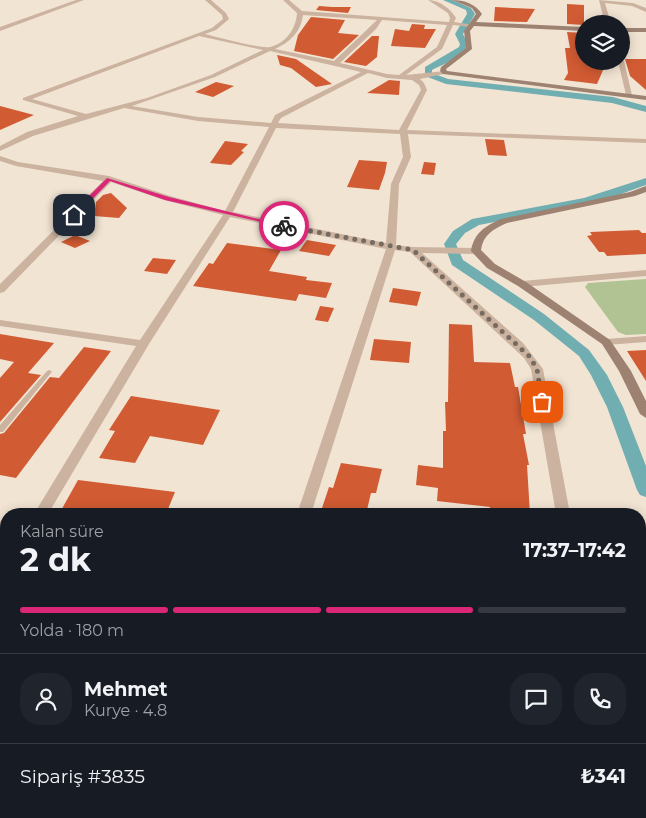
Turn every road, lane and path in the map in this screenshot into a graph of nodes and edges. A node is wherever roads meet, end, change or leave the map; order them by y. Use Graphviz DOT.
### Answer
graph roads {
  1 [pos="81,0"];
  2 [pos="208,0"];
  3 [pos="286,0"];
  4 [pos="430,0"];
  5 [pos="455,0"];
  6 [pos="602,1"];
  7 [pos="646,10"];
  8 [pos="300,13"];
  9 [pos="606,15"];
  10 [pos="380,20"];
  11 [pos="451,24"];
  12 [pos="470,25"];
  13 [pos="0,29"];
  14 [pos="575,29"];
  15 [pos="630,30"];
  16 [pos="646,30"];
  17 [pos="200,34"];
  18 [pos="270,49"];
  19 [pos="337,64"];
  20 [pos="623,70"];
  21 [pos="368,72"];
  22 [pos="445,73"];
  23 [pos="400,77"];
  24 [pos="414,78"];
  25 [pos="629,95"];
  26 [pos="646,98"];
  27 [pos="124,106"];
  28 [pos="86,116"];
  29 [pos="273,125"];
  30 [pos="404,133"];
  31 [pos="646,141"];
  32 [pos="0,149"];
  33 [pos="0,158"];
  34 [pos="109,179"];
  35 [pos="646,189"];
  36 [pos="228,214"];
  37 [pos="391,247"];
  38 [pos="413,250"];
  39 [pos="476,251"];
  40 [pos="646,274"];
  41 [pos="522,284"];
  42 [pos="0,290"];
  43 [pos="0,323"];
  44 [pos="646,339"];
  45 [pos="606,342"];
  46 [pos="143,344"];
  47 [pos="49,372"];
  48 [pos="646,414"];
  49 [pos="0,430"];
  50 [pos="45,508"];
  51 [pos="306,508"];
  52 [pos="562,508"];
  1 -- 13 [label="street"];
  2 -- 17 [label="street"];
  3 -- 8 [label="street"];
  4 -- 11 [label="street"];
  5 -- 12 [label="street"];
  6 -- 7 [label="street"];
  6 -- 9 [label="street"];
  8 -- 10 [label="street"];
  8 -- 18 [label="street"];
  10 -- 11 [label="street"];
  10 -- 19 [label="street"];
  11 -- 12 [label="street"];
  11 -- 23 [label="street"];
  12 -- 14 [label="street"];
  12 -- 22 [label="street"];
  15 -- 16 [label="street"];
  17 -- 18 [label="street"];
  17 -- 28 [label="street"];
  18 -- 19 [label="street"];
  18 -- 27 [label="street"];
  19 -- 21 [label="street"];
  20 -- 25 [label="street"];
  21 -- 23 [label="street"];
  21 -- 29 [label="street"];
  22 -- 24 [label="street"];
  22 -- 25 [label="street"];
  23 -- 24 [label="street"];
  24 -- 30 [label="street"];
  25 -- 26 [label="street"];
  27 -- 28 [label="street"];
  27 -- 29 [label="street"];
  28 -- 32 [label="street"];
  29 -- 30 [label="street"];
  29 -- 36 [label="street"];
  30 -- 31 [label="street"];
  30 -- 37 [label="street"];
  33 -- 34 [label="street"];
  34 -- 36 [label="street"];
  34 -- 42 [label="street"];
  35 -- 39 [label="street"];
  36 -- 37 [label="street"];
  36 -- 46 [label="street"];
  37 -- 38 [label="street"];
  37 -- 51 [label="street"];
  38 -- 39 [label="street"];
  38 -- 52 [label="street"];
  39 -- 41 [label="street"];
  40 -- 41 [label="street"];
  41 -- 45 [label="street"];
  43 -- 46 [label="street"];
  44 -- 45 [label="street"];
  45 -- 48 [label="street"];
  46 -- 50 [label="street"];
  47 -- 49 [label="lane"];
}
